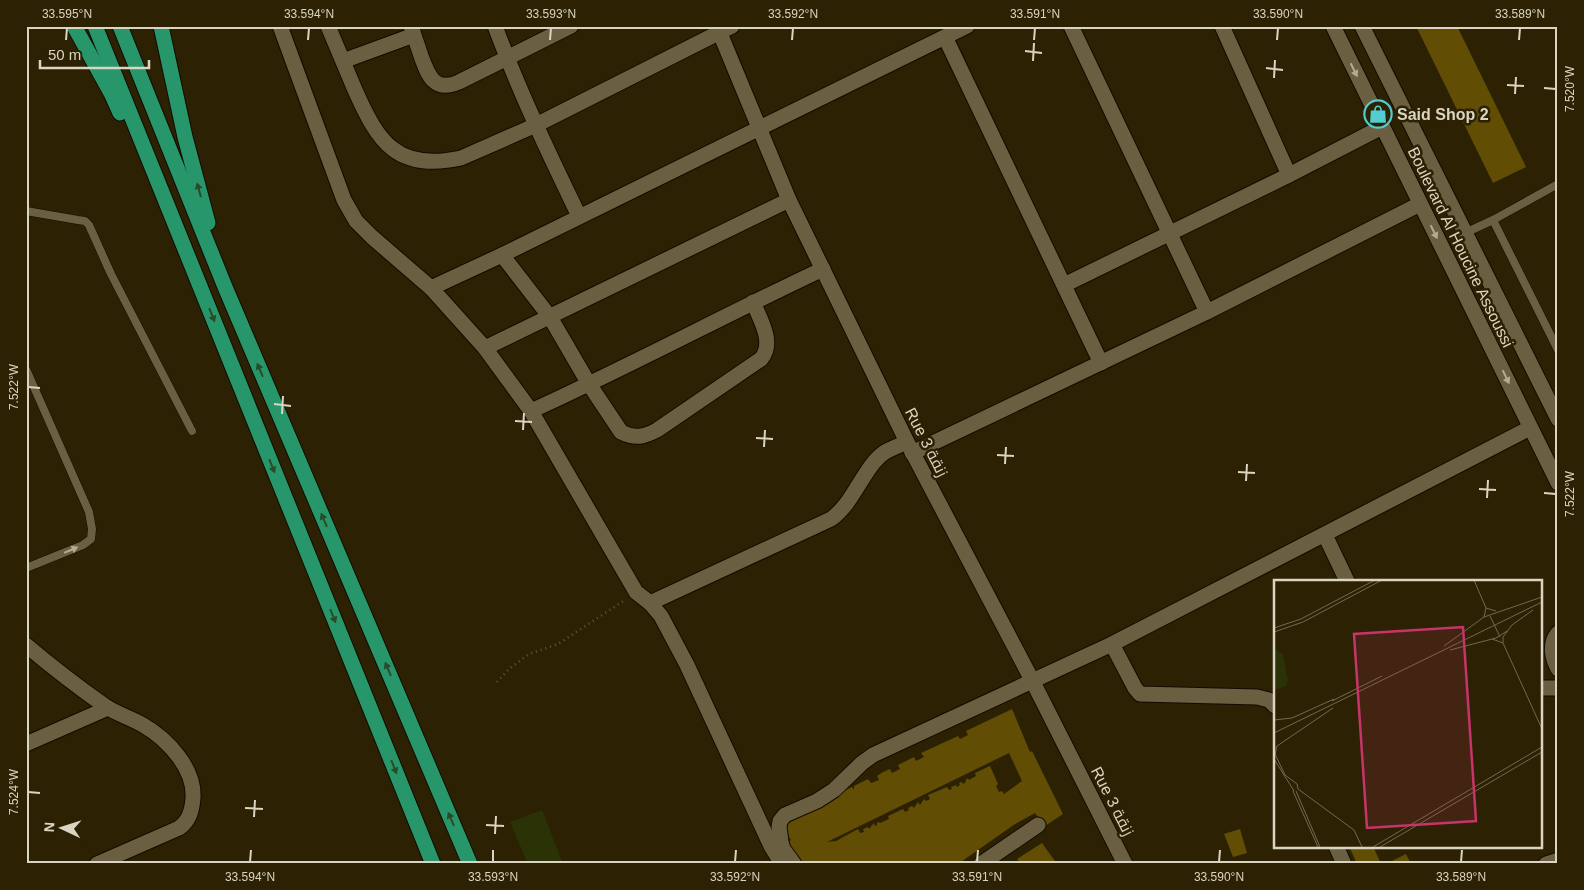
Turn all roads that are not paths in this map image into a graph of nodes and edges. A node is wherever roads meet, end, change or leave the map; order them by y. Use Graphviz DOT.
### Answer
graph roads {
  1 [pos="74,26"];
  2 [pos="95,26"];
  3 [pos="120,26"];
  4 [pos="161,26"];
  5 [pos="280,26"];
  6 [pos="328,26"];
  7 [pos="495,26"];
  8 [pos="571,26"];
  9 [pos="967,26"];
  10 [pos="1071,26"];
  11 [pos="1222,26"];
  12 [pos="1333,26"];
  13 [pos="1362,26"];
  14 [pos="723,28"];
  15 [pos="412,31"];
  16 [pos="945,37"];
  17 [pos="507,58"];
  18 [pos="343,61"];
  19 [pos="536,126"];
  20 [pos="760,127"];
  21 [pos="1382,127"];
  22 [pos="1289,175"];
  23 [pos="1558,184"];
  24 [pos="789,200"];
  25 [pos="1420,204"];
  26 [pos="26,211"];
  27 [pos="579,216"];
  28 [pos="1494,220"];
  29 [pos="1169,233"];
  30 [pos="1465,233"];
  31 [pos="502,255"];
  32 [pos="822,268"];
  33 [pos="1064,285"];
  34 [pos="225,287"];
  35 [pos="431,288"];
  36 [pos="202,291"];
  37 [pos="753,302"];
  38 [pos="1207,312"];
  39 [pos="550,317"];
  40 [pos="485,348"];
  41 [pos="1558,350"];
  42 [pos="1101,363"];
  43 [pos="26,369"];
  44 [pos="590,384"];
  45 [pos="531,411"];
  46 [pos="1558,419"];
  47 [pos="1530,428"];
  48 [pos="192,431"];
  49 [pos="910,448"];
  50 [pos="1558,483"];
  51 [pos="1325,535"];
  52 [pos="26,568"];
  53 [pos="1347,580"];
  54 [pos="650,603"];
  55 [pos="1558,633"];
  56 [pos="1112,644"];
  57 [pos="26,645"];
  58 [pos="1558,669"];
  59 [pos="1032,680"];
  60 [pos="1542,688"];
  61 [pos="1558,688"];
  62 [pos="1274,705"];
  63 [pos="108,708"];
  64 [pos="26,744"];
  65 [pos="1038,825"];
  66 [pos="1337,848"];
  67 [pos="1558,860"];
  68 [pos="1118,861"];
  69 [pos="97,864"];
  70 [pos="433,864"];
  71 [pos="470,864"];
  72 [pos="782,864"];
  73 [pos="794,864"];
  74 [pos="981,864"];
  75 [pos="1344,864"];
  76 [pos="1546,864"];
  1 -- 36 [label="highway"];
  2 -- 36 [label="highway"];
  3 -- 34 [label="highway"];
  34 -- 4 [label="highway, one-way"];
  5 -- 35 [label="street"];
  6 -- 18 [label="street"];
  7 -- 17 [label="street"];
  8 -- 17 [label="street"];
  9 -- 16 [label="street"];
  10 -- 29 [label="street"];
  11 -- 22 [label="street"];
  12 -- 21 [label="street, Boulevard Al Houcine Assoussi, one-way"];
  13 -- 30 [label="street, Boulevard Al Houcine Assoussi"];
  14 -- 19 [label="street"];
  14 -- 20 [label="street, Rue 3 زنقة"];
  15 -- 17 [label="street"];
  15 -- 18 [label="street"];
  16 -- 20 [label="street"];
  16 -- 33 [label="street"];
  17 -- 19 [label="street"];
  18 -- 19 [label="street"];
  19 -- 27 [label="street"];
  20 -- 24 [label="street, Rue 3 زنقة"];
  20 -- 27 [label="street"];
  21 -- 22 [label="street"];
  21 -- 25 [label="street, Boulevard Al Houcine Assoussi"];
  22 -- 29 [label="street"];
  23 -- 28 [label="lane"];
  24 -- 32 [label="street, Rue 3 زنقة"];
  24 -- 39 [label="street"];
  25 -- 38 [label="street"];
  25 -- 47 [label="street, Boulevard Al Houcine Assoussi, one-way"];
  26 -- 48 [label="lane"];
  27 -- 31 [label="street"];
  28 -- 30 [label="lane"];
  28 -- 41 [label="lane"];
  29 -- 33 [label="street"];
  29 -- 38 [label="street"];
  30 -- 46 [label="street, Boulevard Al Houcine Assoussi"];
  31 -- 35 [label="street"];
  31 -- 39 [label="street"];
  32 -- 37 [label="street"];
  32 -- 49 [label="street, Rue 3 زنقة"];
  33 -- 42 [label="street"];
  71 -- 34 [label="highway, one-way"];
  35 -- 40 [label="street"];
  36 -- 70 [label="highway, one-way"];
  37 -- 44 [label="street"];
  37 -- 44 [label="street"];
  38 -- 42 [label="street"];
  39 -- 40 [label="street"];
  39 -- 44 [label="street"];
  40 -- 45 [label="street"];
  42 -- 49 [label="street"];
  52 -- 43 [label="lane, one-way"];
  44 -- 45 [label="street"];
  45 -- 54 [label="street"];
  47 -- 50 [label="street, Boulevard Al Houcine Assoussi"];
  47 -- 51 [label="street"];
  49 -- 54 [label="street"];
  49 -- 59 [label="street, Rue 3 زنقة"];
  51 -- 53 [label="street"];
  51 -- 56 [label="street"];
  54 -- 72 [label="street"];
  55 -- 58 [label="street"];
  56 -- 59 [label="street"];
  56 -- 62 [label="street"];
  57 -- 63 [label="street"];
  59 -- 68 [label="street, Rue 3 زنقة"];
  59 -- 73 [label="street"];
  60 -- 61 [label="street"];
  63 -- 64 [label="street"];
  63 -- 69 [label="street"];
  65 -- 74 [label="street"];
  66 -- 75 [label="street"];
  67 -- 76 [label="street"];
}
